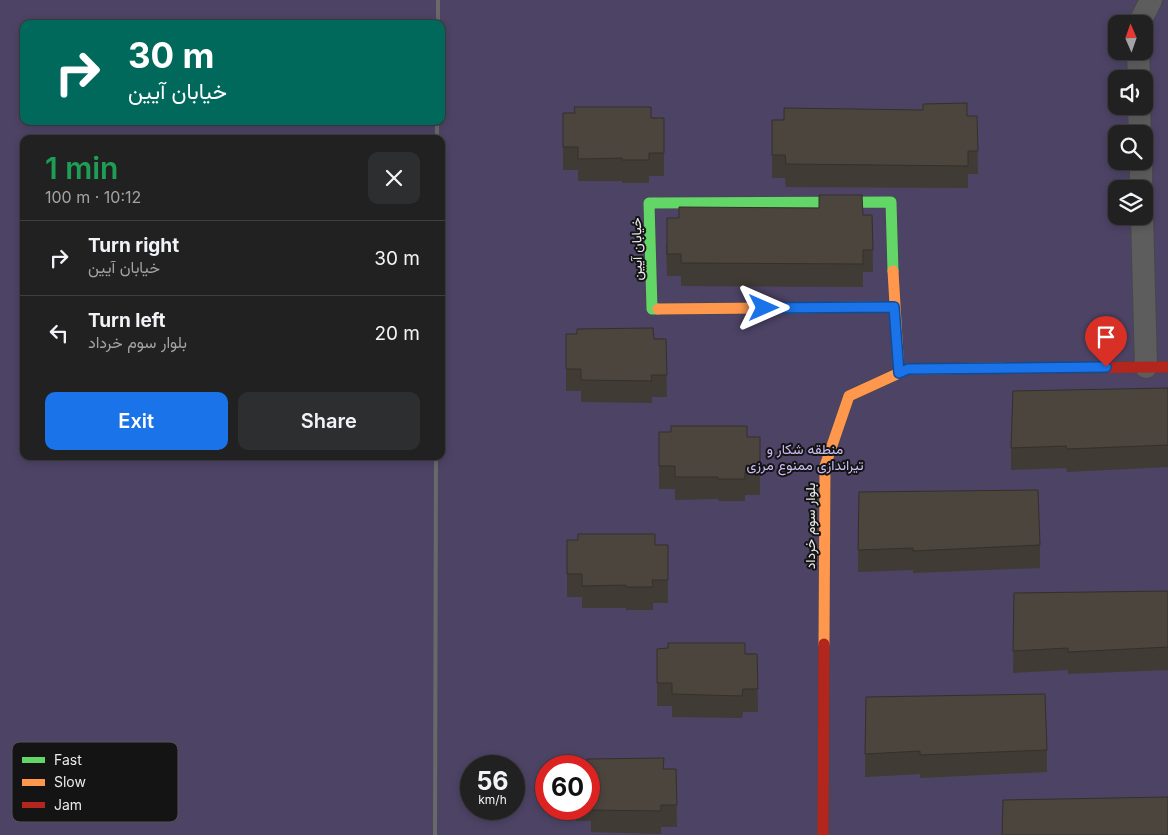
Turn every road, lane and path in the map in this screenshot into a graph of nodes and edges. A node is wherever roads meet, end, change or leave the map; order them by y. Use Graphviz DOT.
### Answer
graph roads {
  1 [pos="1151,0"];
  2 [pos="1144,15"];
  3 [pos="1142,225"];
  4 [pos="894,307"];
  5 [pos="1168,366"];
  6 [pos="1146,367"];
  7 [pos="899,373"];
  8 [pos="823,835"];
  1 -- 2 [label="street"];
  3 -- 6 [label="street"];
  4 -- 4 [label="street, خیابان آیین"];
  4 -- 7 [label="street, خیابان آیین"];
  5 -- 6 [label="street, بلوار سوم خرداد"];
  6 -- 7 [label="street, بلوار سوم خرداد"];
  7 -- 8 [label="street, بلوار سوم خرداد"];
}
